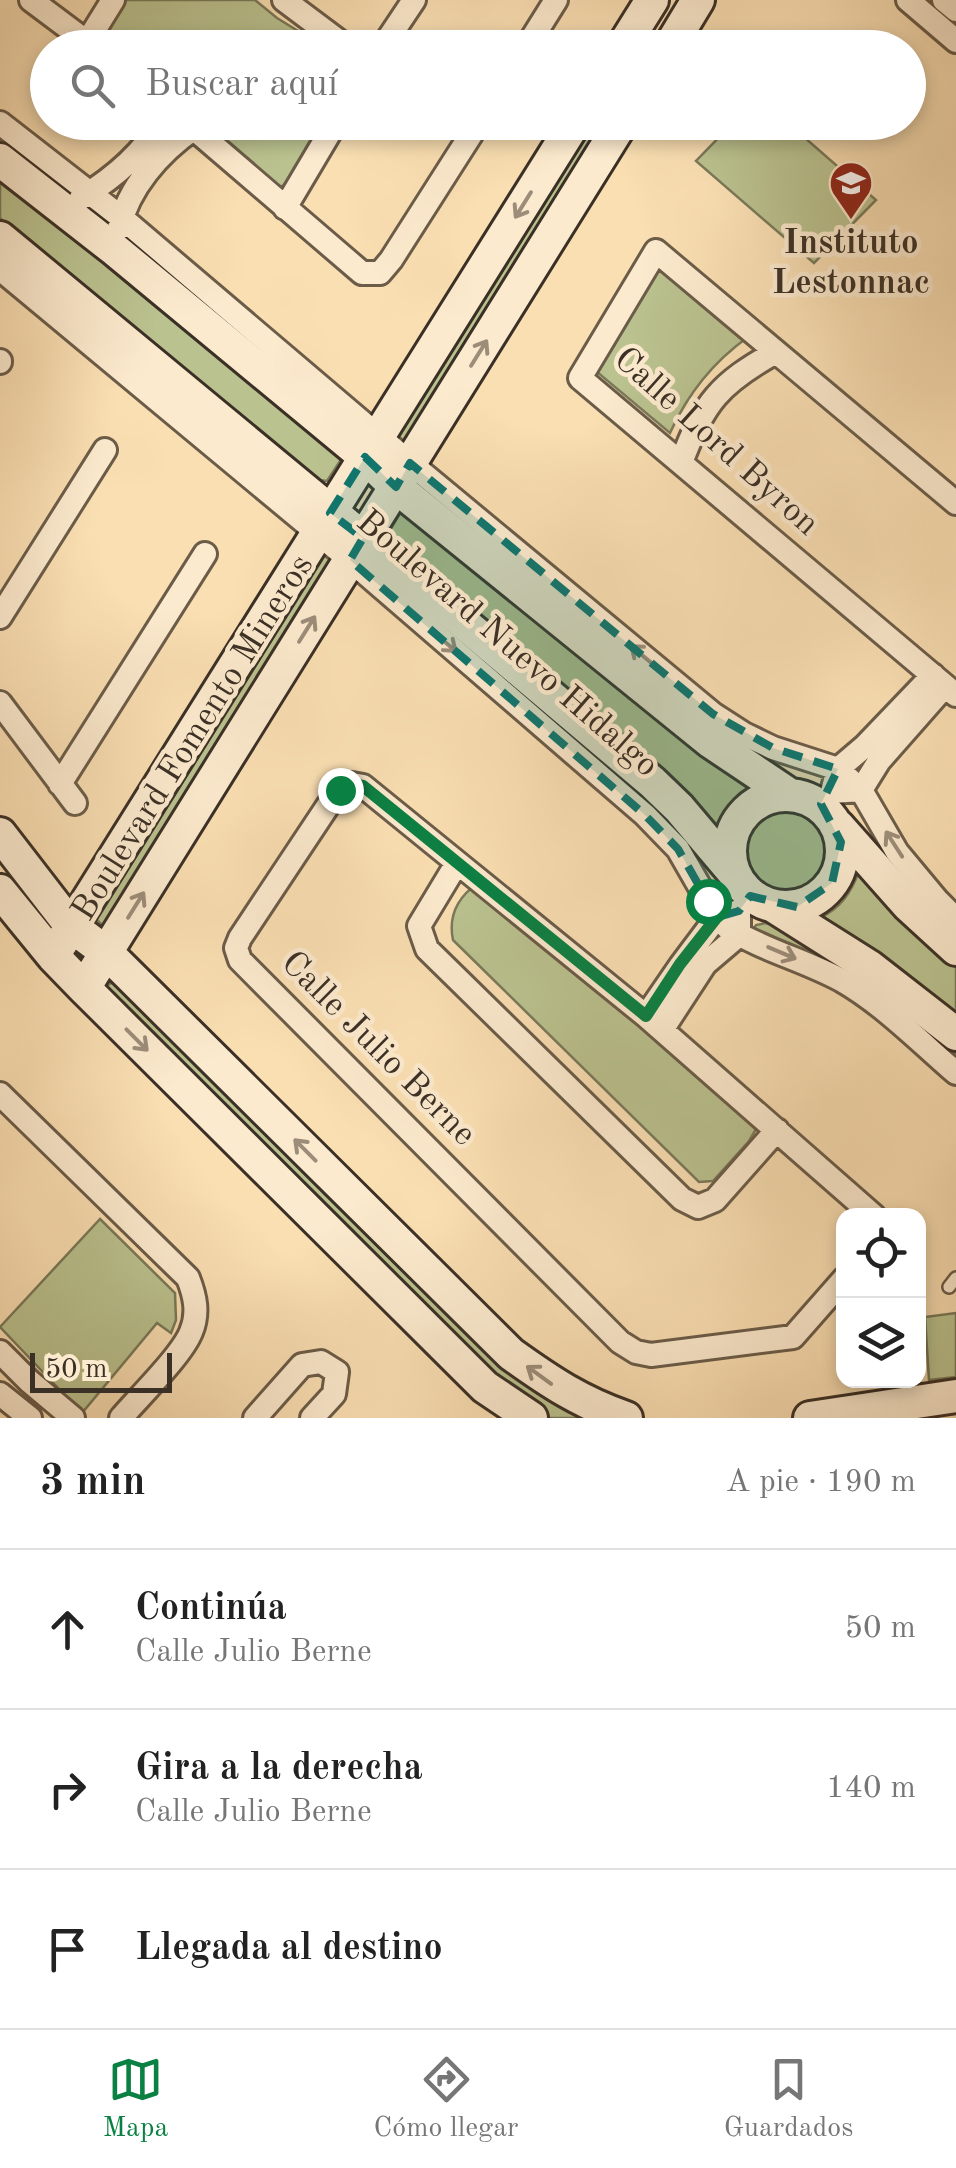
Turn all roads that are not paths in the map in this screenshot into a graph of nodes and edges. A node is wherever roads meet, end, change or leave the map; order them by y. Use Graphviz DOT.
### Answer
graph roads {
  1 [pos="31,0"];
  2 [pos="113,0"];
  3 [pos="284,0"];
  4 [pos="414,0"];
  5 [pos="556,0"];
  6 [pos="652,0"];
  7 [pos="698,0"];
  8 [pos="908,0"];
  9 [pos="944,0"];
  10 [pos="956,10"];
  11 [pos="72,30"];
  12 [pos="98,30"];
  13 [pos="324,30"];
  14 [pos="394,30"];
  15 [pos="537,30"];
  16 [pos="633,30"];
  17 [pos="680,30"];
  18 [pos="956,41"];
  19 [pos="0,123"];
  20 [pos="148,140"];
  21 [pos="178,140"];
  22 [pos="206,140"];
  23 [pos="325,140"];
  24 [pos="467,140"];
  25 [pos="564,140"];
  26 [pos="611,140"];
  27 [pos="0,160"];
  28 [pos="77,201"];
  29 [pos="285,208"];
  30 [pos="118,234"];
  31 [pos="0,238"];
  32 [pos="0,269"];
  33 [pos="776,352"];
  34 [pos="372,447"];
  35 [pos="104,450"];
  36 [pos="681,463"];
  37 [pos="403,475"];
  38 [pos="956,503"];
  39 [pos="324,524"];
  40 [pos="357,549"];
  41 [pos="205,554"];
  42 [pos="0,617"];
  43 [pos="945,686"];
  44 [pos="0,703"];
  45 [pos="872,753"];
  46 [pos="60,784"];
  47 [pos="861,790"];
  48 [pos="823,797"];
  49 [pos="75,802"];
  50 [pos="0,834"];
  51 [pos="458,863"];
  52 [pos="0,891"];
  53 [pos="743,906"];
  54 [pos="956,919"];
  55 [pos="72,926"];
  56 [pos="956,948"];
  57 [pos="107,953"];
  58 [pos="53,956"];
  59 [pos="84,988"];
  60 [pos="654,1023"];
  61 [pos="956,1034"];
  62 [pos="956,1073"];
  63 [pos="0,1094"];
  64 [pos="777,1130"];
  65 [pos="865,1208"];
  66 [pos="836,1288"];
  67 [pos="5,1369"];
  68 [pos="0,1394"];
  69 [pos="956,1396"];
  70 [pos="30,1418"];
  71 [pos="73,1418"];
  72 [pos="121,1418"];
  73 [pos="255,1418"];
  74 [pos="312,1418"];
  75 [pos="531,1418"];
  76 [pos="626,1418"];
  77 [pos="810,1418"];
  1 -- 11 [label="street"];
  2 -- 12 [label="street"];
  3 -- 13 [label="street"];
  4 -- 14 [label="street"];
  5 -- 15 [label="street"];
  6 -- 16 [label="street"];
  7 -- 17 [label="street"];
  8 -- 18 [label="street"];
  9 -- 10 [label="street"];
  19 -- 28 [label="street, Boulevard Nuevo Hidalgo"];
  20 -- 28 [label="street"];
  21 -- 30 [label="street"];
  22 -- 29 [label="street"];
  23 -- 29 [label="street"];
  24 -- 29 [label="street"];
  25 -- 34 [label="street, Boulevard Fomento Mineros, one-way"];
  37 -- 26 [label="street, Boulevard Fomento Mineros, one-way"];
  27 -- 28 [label="street, Boulevard Nuevo Hidalgo"];
  28 -- 30 [label="street, Boulevard Nuevo Hidalgo"];
  30 -- 34 [label="street, Boulevard Nuevo Hidalgo"];
  31 -- 39 [label="street, Boulevard Nuevo Hidalgo"];
  32 -- 39 [label="street, Boulevard Nuevo Hidalgo"];
  33 -- 36 [label="street"];
  33 -- 36 [label="street, Calle Lord Byron"];
  33 -- 38 [label="street, Calle Lord Byron"];
  34 -- 37 [label="street, Boulevard Nuevo Hidalgo"];
  34 -- 39 [label="street, Boulevard Fomento Mineros"];
  35 -- 42 [label="street"];
  36 -- 43 [label="street, Calle Lord Byron"];
  37 -- 40 [label="street, Boulevard Fomento Mineros"];
  48 -- 37 [label="street, Boulevard Nuevo Hidalgo, one-way"];
  37 -- 48 [label="street, Boulevard Nuevo Hidalgo"];
  39 -- 40 [label="street, Boulevard Nuevo Hidalgo"];
  39 -- 55 [label="street, Boulevard Fomento Mineros"];
  40 -- 53 [label="street, Boulevard Nuevo Hidalgo, one-way"];
  40 -- 53 [label="street, Boulevard Nuevo Hidalgo"];
  57 -- 40 [label="street, Boulevard Fomento Mineros, one-way"];
  41 -- 46 [label="street"];
  43 -- 45 [label="street, Calle Lord Byron"];
  44 -- 46 [label="street"];
  45 -- 47 [label="street, Calle Lord Byron"];
  45 -- 48 [label="street, Calle Lord Byron"];
  46 -- 49 [label="street"];
  47 -- 48 [label="street, Boulevard Nuevo Hidalgo"];
  54 -- 47 [label="street, Boulevard Nuevo Hidalgo, one-way"];
  48 -- 53 [label="street"];
  48 -- 53 [label="street"];
  48 -- 56 [label="street, Boulevard Nuevo Hidalgo"];
  50 -- 55 [label="street"];
  51 -- 60 [label="street, Calle Julio Berne"];
  51 -- 64 [label="street"];
  51 -- 66 [label="street, Calle Julio Berne"];
  52 -- 58 [label="street"];
  53 -- 60 [label="street"];
  53 -- 61 [label="street, Boulevard Nuevo Hidalgo"];
  53 -- 62 [label="street, Boulevard Nuevo Hidalgo, one-way"];
  55 -- 57 [label="street"];
  55 -- 58 [label="street, Boulevard Fomento Mineros"];
  57 -- 59 [label="street, Boulevard Fomento Mineros"];
  76 -- 57 [label="street, one-way"];
  58 -- 59 [label="street"];
  59 -- 75 [label="street, one-way"];
  60 -- 64 [label="street, Calle Julio Berne"];
  63 -- 72 [label="street"];
  64 -- 65 [label="street, Calle Julio Berne"];
  67 -- 71 [label="street"];
  68 -- 70 [label="street"];
  69 -- 77 [label="street"];
  73 -- 74 [label="street"];
}
